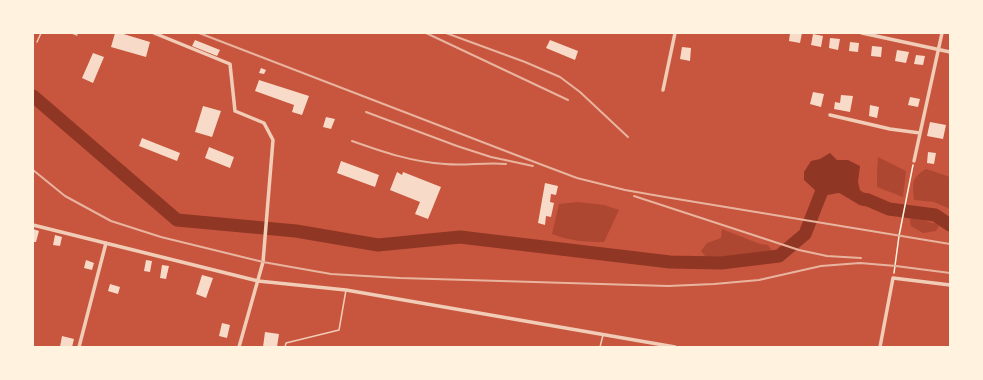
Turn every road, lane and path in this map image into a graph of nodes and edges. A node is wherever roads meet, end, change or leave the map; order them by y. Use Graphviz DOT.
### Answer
graph roads {
  1 [pos="41,33"];
  2 [pos="72,33"];
  3 [pos="154,33"];
  4 [pos="675,33"];
  5 [pos="862,33"];
  6 [pos="942,33"];
  7 [pos="77,35"];
  8 [pos="37,42"];
  9 [pos="939,49"];
  10 [pos="950,52"];
  11 [pos="663,90"];
  12 [pos="830,115"];
  13 [pos="920,133"];
  14 [pos="914,161"];
  15 [pos="33,225"];
  16 [pos="106,243"];
  17 [pos="893,278"];
  18 [pos="258,281"];
  19 [pos="950,285"];
  20 [pos="346,290"];
  21 [pos="603,335"];
  22 [pos="79,347"];
  23 [pos="239,347"];
  24 [pos="285,347"];
  25 [pos="600,347"];
  26 [pos="675,347"];
  27 [pos="880,347"];
  1 -- 8 [label="lane"];
  2 -- 7 [label="lane"];
  3 -- 18 [label="street"];
  4 -- 11 [label="street"];
  5 -- 9 [label="street"];
  6 -- 9 [label="street"];
  9 -- 10 [label="street"];
  9 -- 13 [label="street"];
  12 -- 13 [label="street"];
  13 -- 14 [label="street"];
  14 -- 17 [label="path"];
  15 -- 16 [label="street"];
  16 -- 18 [label="street"];
  16 -- 22 [label="street"];
  17 -- 19 [label="street"];
  17 -- 27 [label="street"];
  18 -- 20 [label="street"];
  18 -- 23 [label="street"];
  20 -- 21 [label="street"];
  20 -- 24 [label="lane"];
  21 -- 25 [label="lane"];
  21 -- 26 [label="street"];
}
